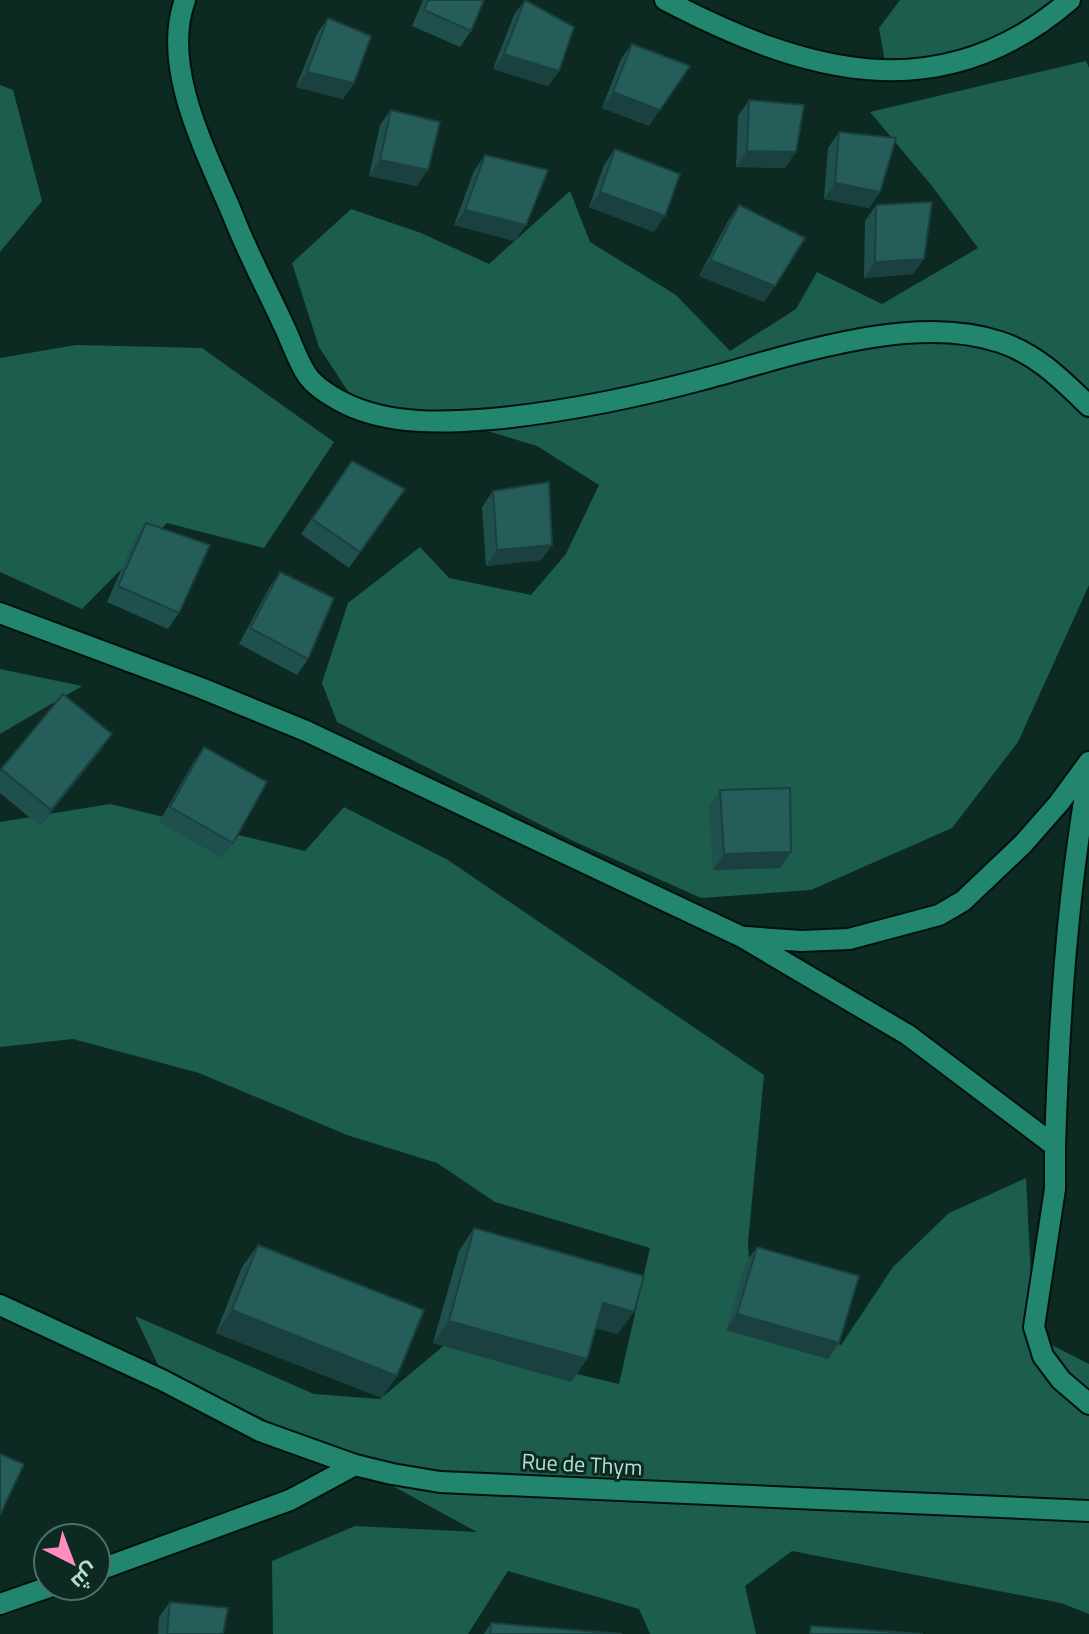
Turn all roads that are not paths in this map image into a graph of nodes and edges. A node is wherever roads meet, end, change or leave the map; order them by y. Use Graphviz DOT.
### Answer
graph roads {
  1 [pos="185,0"];
  2 [pos="665,0"];
  3 [pos="1070,0"];
  4 [pos="1089,406"];
  5 [pos="0,613"];
  6 [pos="1089,762"];
  7 [pos="1089,772"];
  8 [pos="742,937"];
  9 [pos="1055,1146"];
  10 [pos="0,1305"];
  11 [pos="1089,1404"];
  12 [pos="355,1465"];
  13 [pos="1089,1511"];
  14 [pos="112,1565"];
  15 [pos="32,1593"];
  16 [pos="0,1604"];
  1 -- 4 [label="street"];
  2 -- 3 [label="street"];
  5 -- 8 [label="street"];
  6 -- 8 [label="street"];
  7 -- 9 [label="street"];
  8 -- 9 [label="street"];
  9 -- 11 [label="street"];
  10 -- 12 [label="street, Rue de Thym"];
  12 -- 13 [label="street, Rue de Thym"];
  12 -- 14 [label="street"];
  15 -- 16 [label="street"];
}
